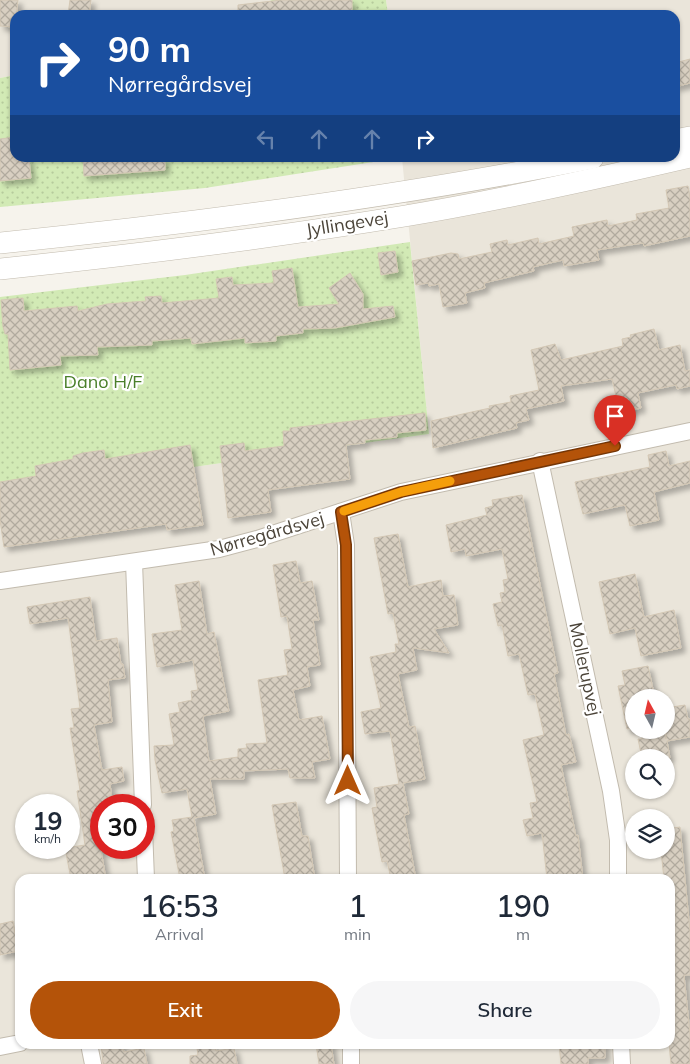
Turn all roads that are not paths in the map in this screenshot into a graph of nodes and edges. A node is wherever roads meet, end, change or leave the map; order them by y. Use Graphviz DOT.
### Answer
graph roads {
  1 [pos="572,162"];
  2 [pos="668,162"];
  3 [pos="0,243"];
  4 [pos="0,269"];
  5 [pos="690,431"];
  6 [pos="540,461"];
  7 [pos="341,512"];
  8 [pos="134,562"];
  9 [pos="0,581"];
  10 [pos="143,794"];
  11 [pos="145,859"];
  12 [pos="146,874"];
  13 [pos="348,874"];
  14 [pos="618,874"];
  15 [pos="15,1045"];
  16 [pos="0,1047"];
  17 [pos="90,1049"];
  18 [pos="350,1049"];
  19 [pos="621,1049"];
  20 [pos="93,1064"];
  21 [pos="351,1064"];
  22 [pos="622,1064"];
  1 -- 3 [label="street, Jyllingevej"];
  2 -- 4 [label="street, Jyllingevej"];
  5 -- 6 [label="street, Nørregårdsvej"];
  6 -- 7 [label="street, Nørregårdsvej"];
  6 -- 14 [label="street, Mollerupvej"];
  7 -- 8 [label="street, Nørregårdsvej"];
  7 -- 13 [label="street"];
  8 -- 9 [label="street, Nørregårdsvej"];
  8 -- 10 [label="street"];
  11 -- 12 [label="street"];
  15 -- 16 [label="street"];
  17 -- 20 [label="street"];
  18 -- 21 [label="street"];
  19 -- 22 [label="street"];
}
